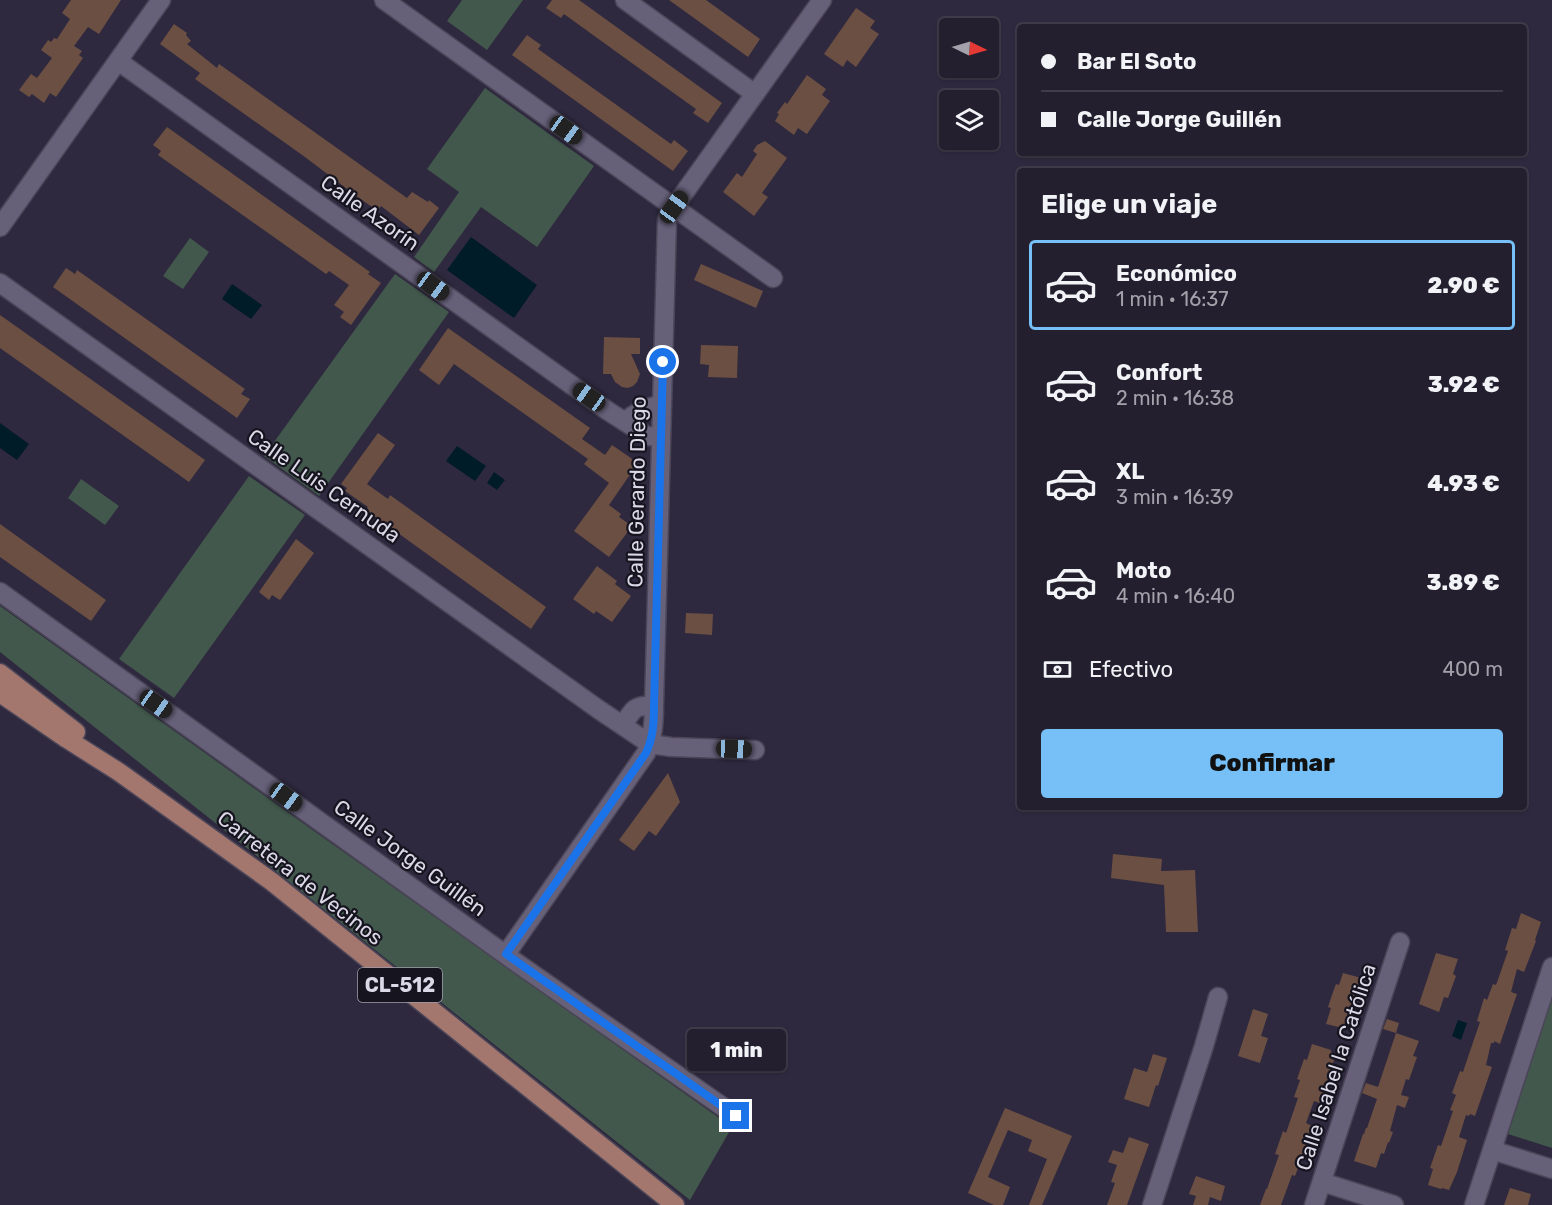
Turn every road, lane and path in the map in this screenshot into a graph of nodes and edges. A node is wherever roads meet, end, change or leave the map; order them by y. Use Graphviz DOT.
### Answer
graph roads {
  1 [pos="161,0"];
  2 [pos="384,0"];
  3 [pos="625,0"];
  4 [pos="822,0"];
  5 [pos="118,61"];
  6 [pos="755,94"];
  7 [pos="674,207"];
  8 [pos="0,227"];
  9 [pos="773,278"];
  10 [pos="0,283"];
  11 [pos="662,404"];
  12 [pos="625,422"];
  13 [pos="661,437"];
  14 [pos="0,592"];
  15 [pos="0,673"];
  16 [pos="0,693"];
  17 [pos="654,706"];
  18 [pos="623,726"];
  19 [pos="650,744"];
  20 [pos="755,750"];
  21 [pos="119,772"];
  22 [pos="1400,942"];
  23 [pos="506,954"];
  24 [pos="1552,967"];
  25 [pos="1218,997"];
  26 [pos="736,1116"];
  27 [pos="1492,1150"];
  28 [pos="1552,1169"];
  29 [pos="1322,1182"];
  30 [pos="675,1205"];
  31 [pos="1152,1205"];
  32 [pos="1314,1205"];
  33 [pos="1394,1205"];
  34 [pos="1474,1205"];
  1 -- 5 [label="street"];
  2 -- 7 [label="street"];
  3 -- 6 [label="street"];
  4 -- 6 [label="street, Calle Gerardo Diego"];
  5 -- 8 [label="street"];
  5 -- 12 [label="street, Calle Azorín"];
  6 -- 7 [label="street, Calle Gerardo Diego"];
  7 -- 9 [label="street"];
  7 -- 11 [label="street, Calle Gerardo Diego"];
  10 -- 18 [label="street, Calle Luis Cernuda"];
  11 -- 12 [label="street"];
  11 -- 13 [label="street, Calle Gerardo Diego"];
  12 -- 13 [label="street, Calle Azorín"];
  13 -- 17 [label="street, Calle Gerardo Diego"];
  14 -- 23 [label="street, Calle Jorge Guillén"];
  15 -- 21 [label="main road, CL-512"];
  16 -- 21 [label="main road, CL-512"];
  17 -- 18 [label="street"];
  17 -- 19 [label="street, Calle Gerardo Diego"];
  18 -- 19 [label="street, Calle Luis Cernuda"];
  19 -- 20 [label="street, Calle Luis Cernuda"];
  19 -- 23 [label="street, Calle Gerardo Diego"];
  21 -- 30 [label="main road, Carretera de Vecinos / CL-512"];
  22 -- 29 [label="street, Calle Isabel la Católica"];
  23 -- 26 [label="street, Calle Jorge Guillén"];
  24 -- 27 [label="street"];
  25 -- 31 [label="street"];
  27 -- 28 [label="street"];
  27 -- 34 [label="street"];
  29 -- 32 [label="street, Calle Isabel la Católica"];
  29 -- 33 [label="street"];
}
